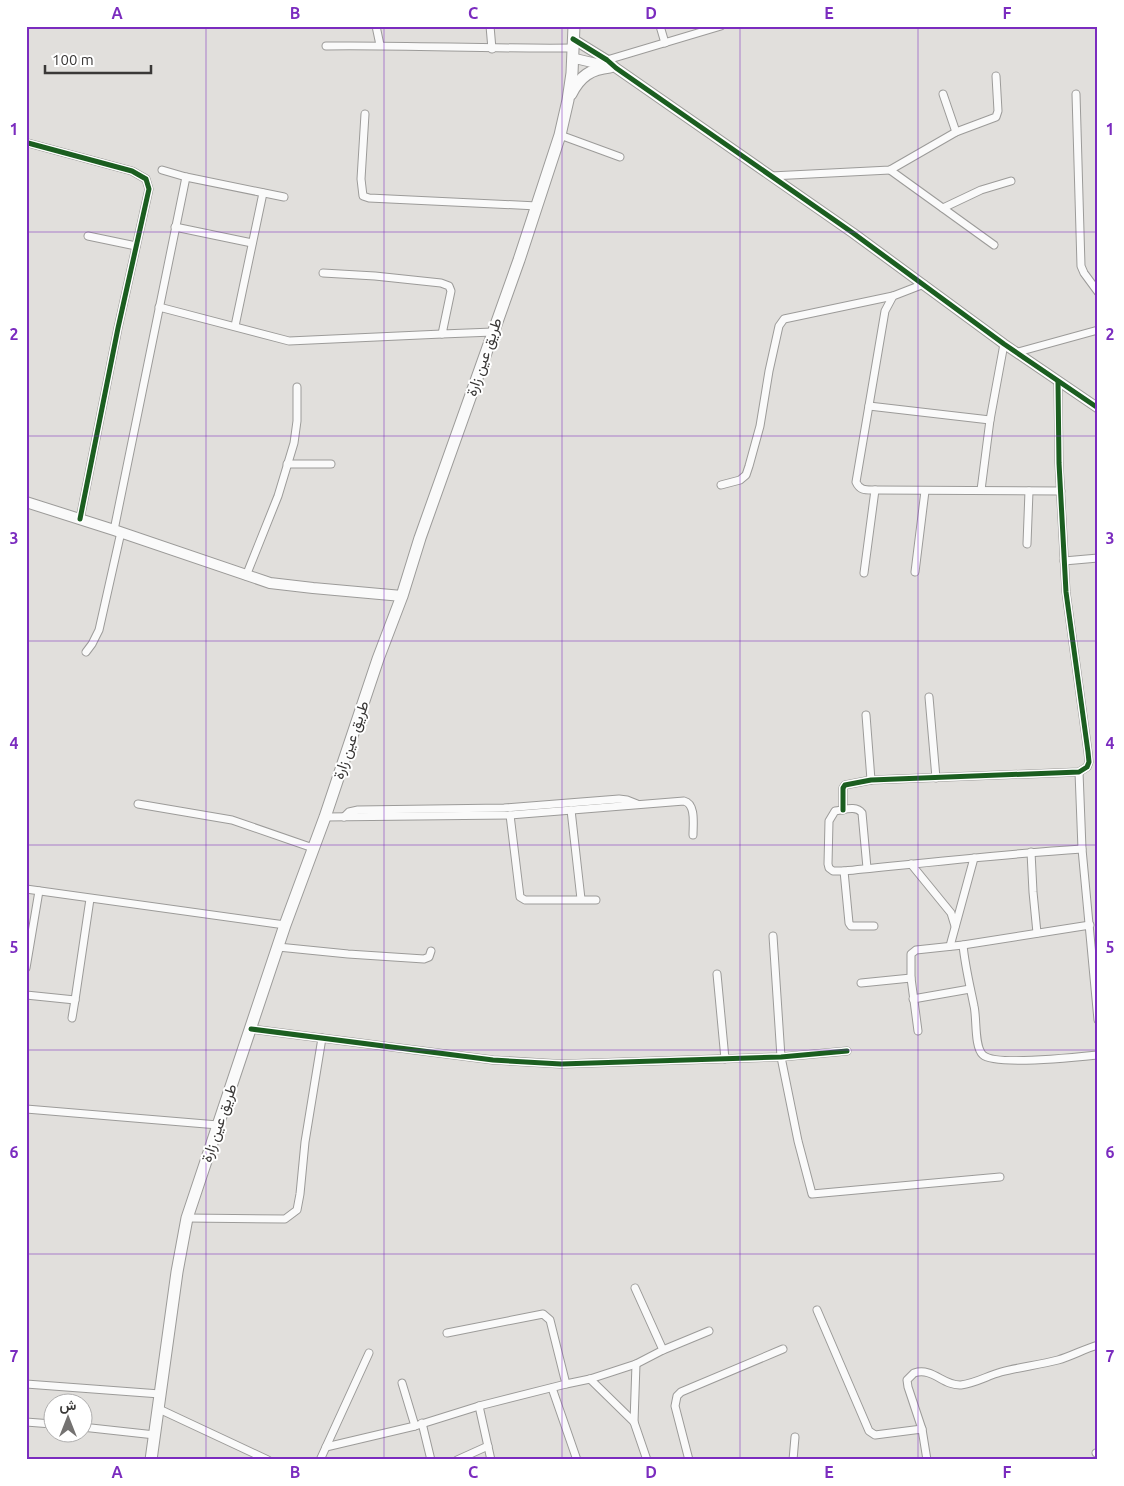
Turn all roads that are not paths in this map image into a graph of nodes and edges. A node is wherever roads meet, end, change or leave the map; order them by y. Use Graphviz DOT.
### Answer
graph roads {
  1 [pos="376,26"];
  2 [pos="490,26"];
  3 [pos="574,26"];
  4 [pos="660,26"];
  5 [pos="719,27"];
  6 [pos="665,43"];
  7 [pos="326,46"];
  8 [pos="380,46"];
  9 [pos="573,48"];
  10 [pos="492,49"];
  11 [pos="611,65"];
  12 [pos="996,76"];
  13 [pos="943,94"];
  14 [pos="1076,94"];
  15 [pos="568,100"];
  16 [pos="365,114"];
  17 [pos="956,132"];
  18 [pos="560,135"];
  19 [pos="28,143"];
  20 [pos="620,157"];
  21 [pos="162,170"];
  22 [pos="890,170"];
  23 [pos="770,176"];
  24 [pos="186,177"];
  25 [pos="1011,180"];
  26 [pos="263,193"];
  27 [pos="284,197"];
  28 [pos="537,206"];
  29 [pos="942,208"];
  30 [pos="175,227"];
  31 [pos="88,236"];
  32 [pos="252,243"];
  33 [pos="994,245"];
  34 [pos="136,246"];
  35 [pos="324,273"];
  36 [pos="924,284"];
  37 [pos="1098,292"];
  38 [pos="894,296"];
  39 [pos="159,307"];
  40 [pos="235,326"];
  41 [pos="1098,330"];
  42 [pos="493,332"];
  43 [pos="442,334"];
  44 [pos="1004,344"];
  45 [pos="1018,352"];
  46 [pos="1058,382"];
  47 [pos="298,388"];
  48 [pos="868,406"];
  49 [pos="1098,408"];
  50 [pos="990,420"];
  51 [pos="287,464"];
  52 [pos="331,464"];
  53 [pos="721,485"];
  54 [pos="875,490"];
  55 [pos="981,490"];
  56 [pos="925,491"];
  57 [pos="1029,491"];
  58 [pos="1061,491"];
  59 [pos="26,502"];
  60 [pos="80,519"];
  61 [pos="117,531"];
  62 [pos="1027,544"];
  63 [pos="1098,558"];
  64 [pos="1064,561"];
  65 [pos="915,572"];
  66 [pos="864,573"];
  67 [pos="246,576"];
  68 [pos="402,596"];
  69 [pos="86,652"];
  70 [pos="929,697"];
  71 [pos="866,715"];
  72 [pos="1079,772"];
  73 [pos="936,778"];
  74 [pos="871,780"];
  75 [pos="138,804"];
  76 [pos="639,805"];
  77 [pos="571,810"];
  78 [pos="843,810"];
  79 [pos="510,815"];
  80 [pos="325,817"];
  81 [pos="343,817"];
  82 [pos="693,834"];
  83 [pos="313,848"];
  84 [pos="1082,848"];
  85 [pos="1031,852"];
  86 [pos="974,858"];
  87 [pos="911,864"];
  88 [pos="867,868"];
  89 [pos="844,871"];
  90 [pos="26,889"];
  91 [pos="39,891"];
  92 [pos="90,899"];
  93 [pos="580,899"];
  94 [pos="596,900"];
  95 [pos="285,925"];
  96 [pos="1090,925"];
  97 [pos="874,926"];
  98 [pos="955,926"];
  99 [pos="1037,933"];
  100 [pos="773,936"];
  101 [pos="963,945"];
  102 [pos="950,946"];
  103 [pos="278,947"];
  104 [pos="431,952"];
  105 [pos="26,968"];
  106 [pos="717,974"];
  107 [pos="910,978"];
  108 [pos="861,983"];
  109 [pos="970,989"];
  110 [pos="26,995"];
  111 [pos="913,998"];
  112 [pos="75,1000"];
  113 [pos="72,1018"];
  114 [pos="1098,1020"];
  115 [pos="251,1029"];
  116 [pos="918,1031"];
  117 [pos="322,1038"];
  118 [pos="847,1051"];
  119 [pos="1098,1055"];
  120 [pos="781,1057"];
  121 [pos="725,1059"];
  122 [pos="26,1109"];
  123 [pos="218,1125"];
  124 [pos="1000,1177"];
  125 [pos="187,1218"];
  126 [pos="635,1288"];
  127 [pos="817,1310"];
  128 [pos="709,1331"];
  129 [pos="447,1332"];
  130 [pos="1098,1345"];
  131 [pos="783,1349"];
  132 [pos="663,1350"];
  133 [pos="370,1353"];
  134 [pos="636,1364"];
  135 [pos="590,1379"];
  136 [pos="402,1383"];
  137 [pos="26,1384"];
  138 [pos="566,1384"];
  139 [pos="552,1388"];
  140 [pos="160,1394"];
  141 [pos="479,1406"];
  142 [pos="159,1409"];
  143 [pos="26,1422"];
  144 [pos="634,1422"];
  145 [pos="42,1423"];
  146 [pos="419,1425"];
  147 [pos="92,1428"];
  148 [pos="922,1429"];
  149 [pos="155,1435"];
  150 [pos="796,1438"];
  151 [pos="488,1446"];
  152 [pos="326,1447"];
  153 [pos="151,1460"];
  154 [pos="268,1460"];
  155 [pos="320,1460"];
  156 [pos="432,1460"];
  157 [pos="457,1460"];
  158 [pos="491,1460"];
  159 [pos="577,1460"];
  160 [pos="647,1460"];
  161 [pos="689,1460"];
  162 [pos="792,1460"];
  163 [pos="927,1460"];
  1 -- 8 [label="street"];
  2 -- 10 [label="street"];
  3 -- 9 [label="main road, طريق عين زارة"];
  4 -- 6 [label="street"];
  5 -- 6 [label="street"];
  6 -- 11 [label="street"];
  7 -- 8 [label="street"];
  8 -- 10 [label="street"];
  9 -- 10 [label="street"];
  9 -- 11 [label="street"];
  9 -- 11 [label="street"];
  9 -- 15 [label="main road, طريق عين زارة"];
  11 -- 15 [label="main road"];
  11 -- 23 [label="street"];
  12 -- 17 [label="street"];
  13 -- 17 [label="street"];
  14 -- 37 [label="street"];
  15 -- 18 [label="main road, طريق عين زارة"];
  16 -- 28 [label="street"];
  17 -- 22 [label="street"];
  18 -- 20 [label="street"];
  18 -- 28 [label="main road, طريق عين زارة"];
  19 -- 34 [label="street"];
  21 -- 24 [label="street"];
  22 -- 23 [label="street"];
  22 -- 29 [label="street"];
  23 -- 36 [label="street"];
  24 -- 26 [label="street"];
  24 -- 30 [label="street"];
  25 -- 29 [label="street"];
  26 -- 27 [label="street"];
  26 -- 32 [label="street"];
  28 -- 42 [label="main road, طريق عين زارة"];
  29 -- 33 [label="street"];
  30 -- 32 [label="street"];
  30 -- 39 [label="street"];
  31 -- 34 [label="street"];
  32 -- 40 [label="street"];
  34 -- 60 [label="street"];
  35 -- 43 [label="street"];
  36 -- 38 [label="street"];
  36 -- 44 [label="street"];
  38 -- 48 [label="street"];
  38 -- 53 [label="street"];
  39 -- 40 [label="street"];
  39 -- 61 [label="street"];
  40 -- 43 [label="street"];
  41 -- 45 [label="street"];
  42 -- 43 [label="street"];
  42 -- 68 [label="main road, طريق عين زارة"];
  44 -- 45 [label="street"];
  44 -- 50 [label="street"];
  45 -- 46 [label="street"];
  46 -- 49 [label="street"];
  46 -- 58 [label="street"];
  47 -- 51 [label="street"];
  48 -- 50 [label="street"];
  48 -- 54 [label="street"];
  50 -- 55 [label="street"];
  51 -- 52 [label="street"];
  51 -- 67 [label="street"];
  54 -- 56 [label="street"];
  54 -- 66 [label="street"];
  55 -- 56 [label="street"];
  55 -- 57 [label="street"];
  56 -- 65 [label="street"];
  57 -- 58 [label="street"];
  57 -- 62 [label="street"];
  58 -- 64 [label="street"];
  59 -- 60 [label="main road"];
  60 -- 61 [label="main road"];
  61 -- 67 [label="main road"];
  61 -- 69 [label="street"];
  63 -- 64 [label="street"];
  64 -- 72 [label="street"];
  67 -- 68 [label="main road"];
  68 -- 80 [label="main road, طريق عين زارة"];
  70 -- 73 [label="street"];
  71 -- 74 [label="street"];
  72 -- 73 [label="street"];
  72 -- 84 [label="street"];
  73 -- 74 [label="street"];
  74 -- 78 [label="street"];
  75 -- 83 [label="street"];
  76 -- 77 [label="street"];
  76 -- 81 [label="street"];
  76 -- 82 [label="street"];
  77 -- 79 [label="street"];
  77 -- 93 [label="street"];
  78 -- 88 [label="street"];
  78 -- 89 [label="street"];
  79 -- 81 [label="street"];
  79 -- 93 [label="street"];
  80 -- 81 [label="street"];
  80 -- 83 [label="main road, طريق عين زارة"];
  83 -- 95 [label="main road, طريق عين زارة"];
  84 -- 85 [label="street"];
  84 -- 96 [label="street"];
  85 -- 86 [label="street"];
  85 -- 99 [label="street"];
  86 -- 87 [label="street"];
  86 -- 98 [label="street"];
  87 -- 88 [label="street"];
  87 -- 98 [label="street"];
  88 -- 89 [label="street"];
  89 -- 97 [label="street"];
  90 -- 91 [label="street"];
  91 -- 92 [label="street"];
  91 -- 105 [label="street"];
  92 -- 95 [label="street"];
  92 -- 112 [label="street"];
  93 -- 94 [label="street"];
  95 -- 103 [label="main road, طريق عين زارة"];
  96 -- 99 [label="street"];
  96 -- 114 [label="street"];
  98 -- 102 [label="street"];
  99 -- 101 [label="street"];
  100 -- 120 [label="street"];
  101 -- 102 [label="street"];
  101 -- 109 [label="street"];
  102 -- 107 [label="street"];
  103 -- 104 [label="street"];
  103 -- 115 [label="main road, طريق عين زارة"];
  106 -- 121 [label="street"];
  107 -- 108 [label="street"];
  107 -- 111 [label="street"];
  109 -- 111 [label="street"];
  109 -- 119 [label="street"];
  110 -- 112 [label="street"];
  111 -- 116 [label="street"];
  112 -- 113 [label="street"];
  115 -- 117 [label="street"];
  115 -- 123 [label="main road, طريق عين زارة"];
  117 -- 121 [label="street"];
  117 -- 125 [label="street"];
  118 -- 120 [label="street"];
  120 -- 121 [label="street"];
  120 -- 124 [label="street"];
  122 -- 123 [label="street"];
  123 -- 125 [label="main road, طريق عين زارة"];
  125 -- 140 [label="main road, طريق عين زارة"];
  126 -- 132 [label="street"];
  127 -- 148 [label="street"];
  128 -- 132 [label="street"];
  129 -- 138 [label="street"];
  130 -- 148 [label="street"];
  131 -- 161 [label="street"];
  132 -- 134 [label="street"];
  133 -- 152 [label="street"];
  134 -- 135 [label="street"];
  134 -- 144 [label="street"];
  135 -- 138 [label="street"];
  135 -- 144 [label="street"];
  136 -- 146 [label="street"];
  137 -- 140 [label="street"];
  138 -- 139 [label="street"];
  139 -- 141 [label="street"];
  139 -- 159 [label="street"];
  140 -- 142 [label="main road, طريق عين زارة"];
  141 -- 146 [label="street"];
  141 -- 151 [label="street"];
  142 -- 149 [label="main road, طريق عين زارة"];
  142 -- 154 [label="street"];
  143 -- 145 [label="street"];
  144 -- 160 [label="street"];
  146 -- 152 [label="street"];
  146 -- 156 [label="street"];
  147 -- 149 [label="street"];
  148 -- 163 [label="street"];
  149 -- 153 [label="main road, طريق عين زارة"];
  150 -- 162 [label="street"];
  151 -- 157 [label="street"];
  151 -- 158 [label="street"];
  152 -- 155 [label="street"];
}
